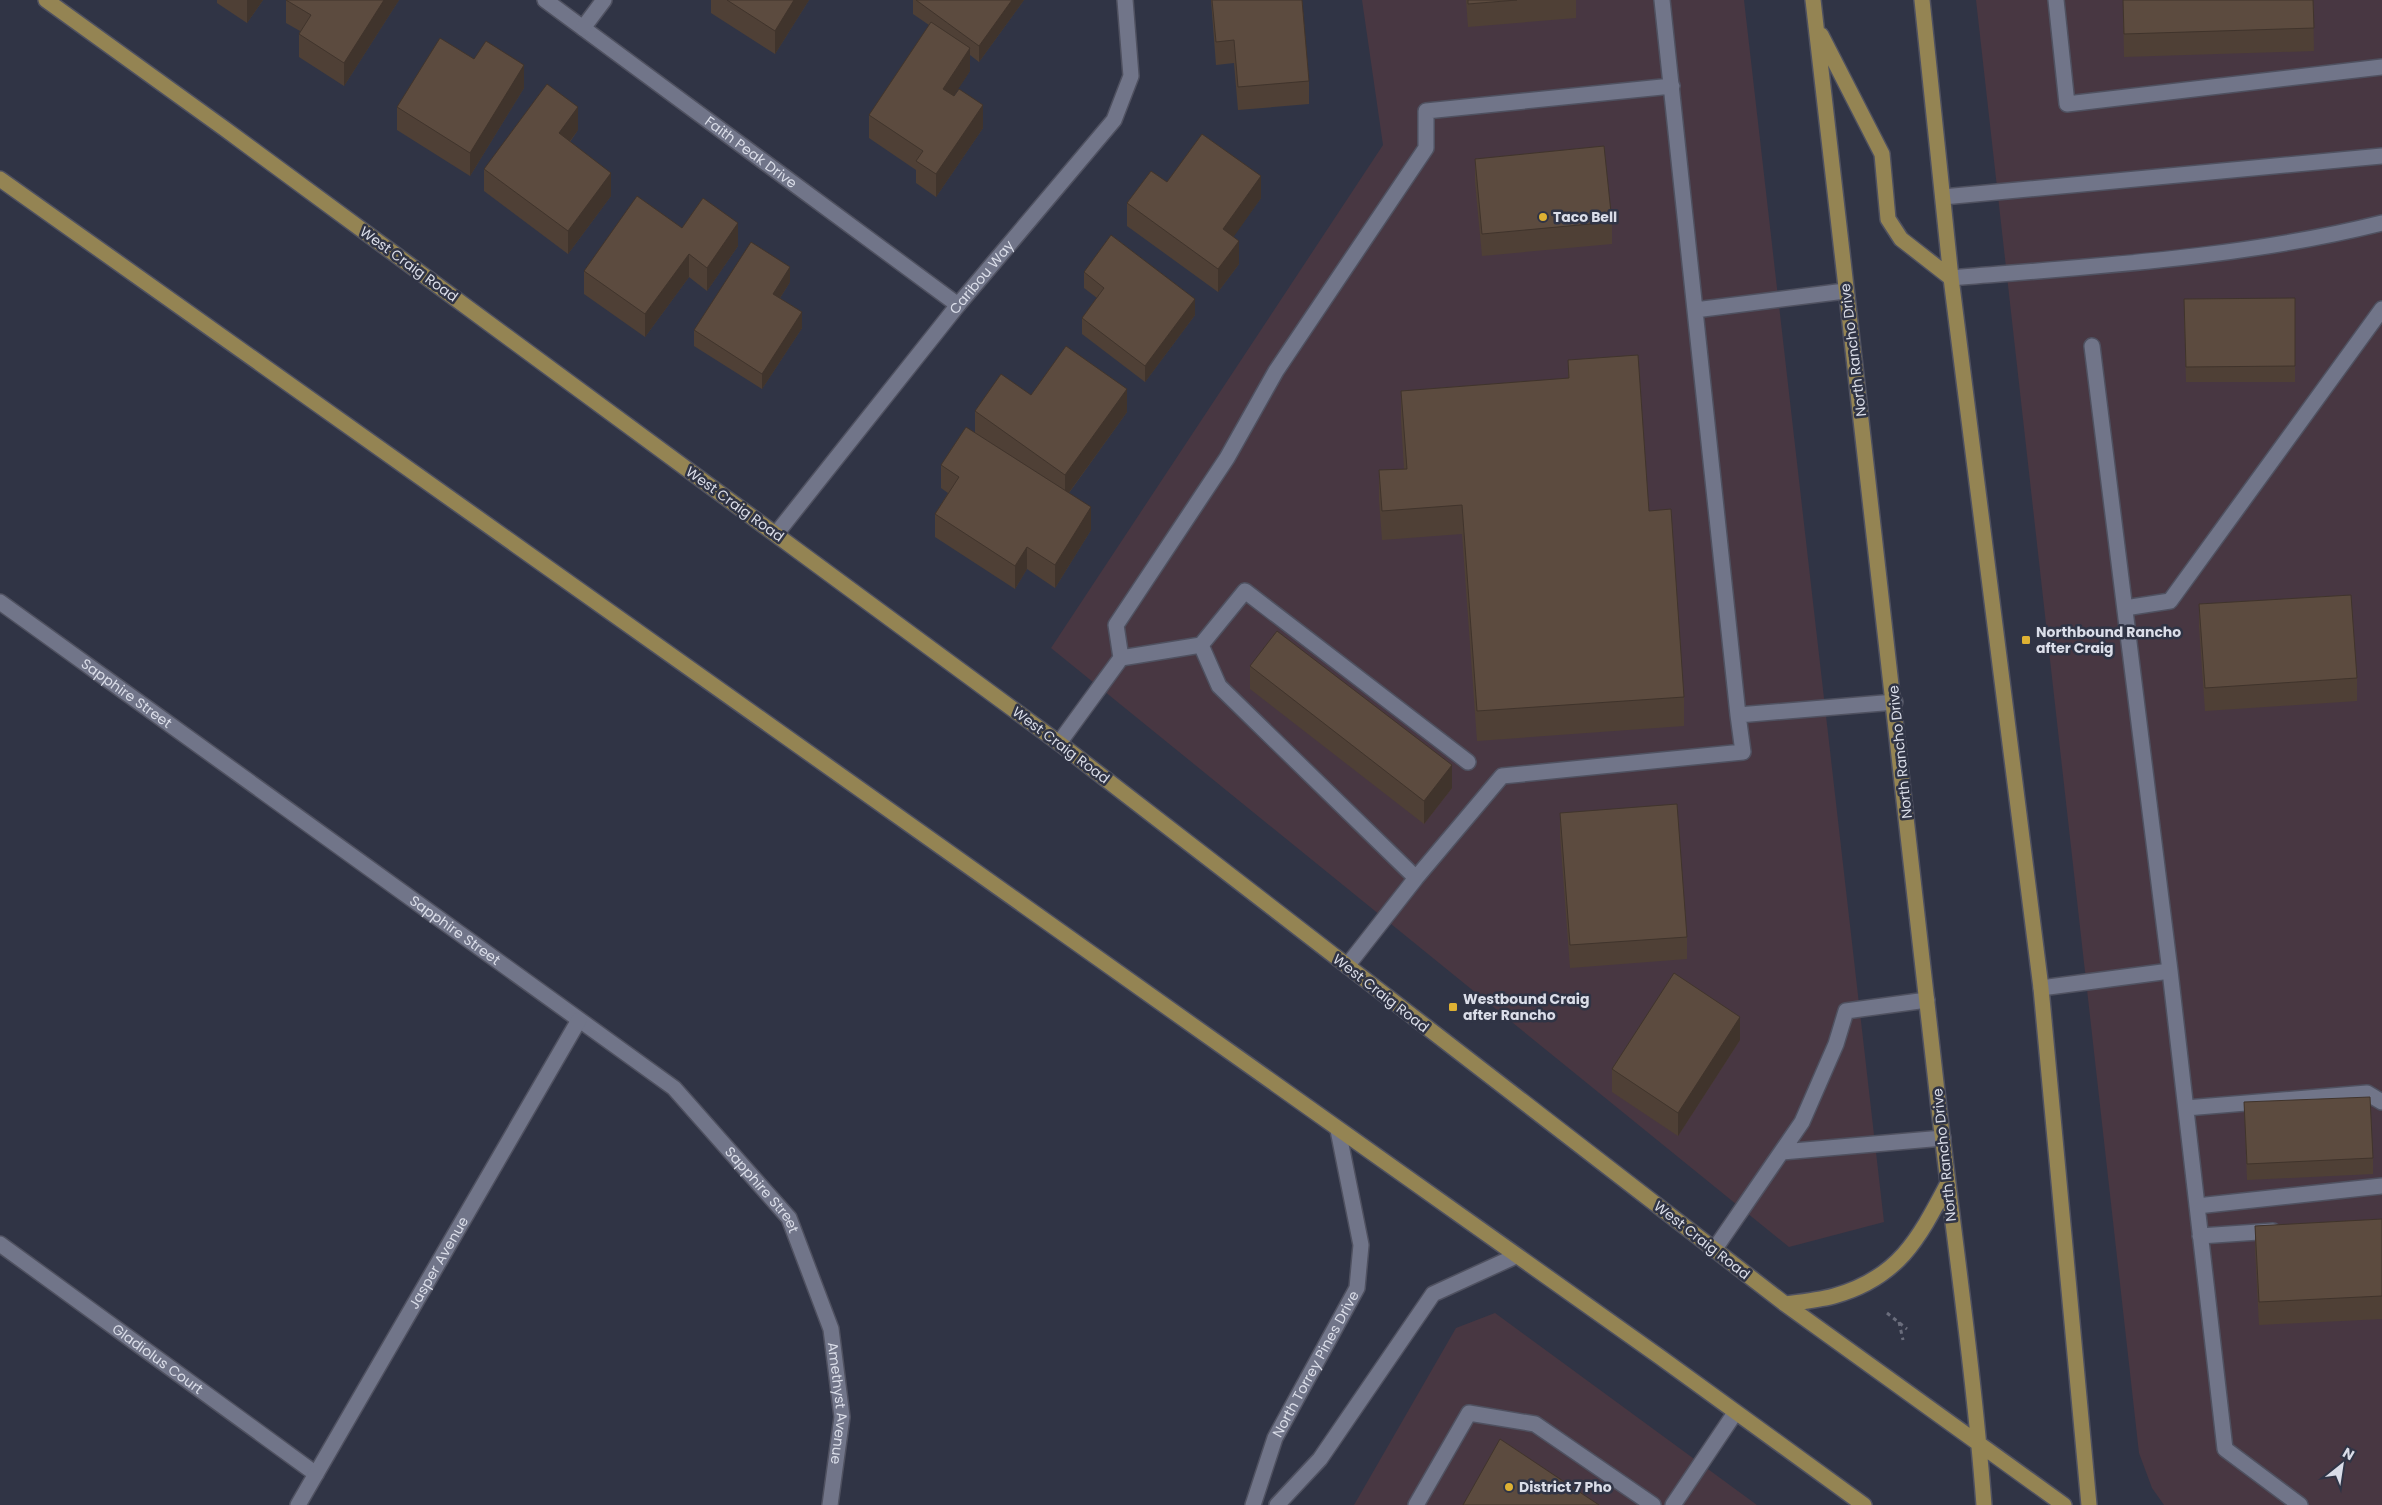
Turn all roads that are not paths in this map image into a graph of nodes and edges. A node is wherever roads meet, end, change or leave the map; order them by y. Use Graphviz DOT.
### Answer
graph roads {
  1 [pos="46,0"];
  2 [pos="545,0"];
  3 [pos="604,0"];
  4 [pos="1126,0"];
  5 [pos="1662,0"];
  6 [pos="1813,0"];
  7 [pos="1922,0"];
  8 [pos="2056,0"];
  9 [pos="1816,27"];
  10 [pos="583,28"];
  11 [pos="2382,66"];
  12 [pos="1672,86"];
  13 [pos="2382,156"];
  14 [pos="0,179"];
  15 [pos="1943,197"];
  16 [pos="2382,223"];
  17 [pos="1952,278"];
  18 [pos="1845,291"];
  19 [pos="958,305"];
  20 [pos="2382,309"];
  21 [pos="1696,310"];
  22 [pos="2092,346"];
  23 [pos="776,534"];
  24 [pos="0,602"];
  25 [pos="2125,608"];
  26 [pos="1201,645"];
  27 [pos="1121,658"];
  28 [pos="1895,702"];
  29 [pos="1738,715"];
  30 [pos="1059,743"];
  31 [pos="1468,762"];
  32 [pos="1416,878"];
  33 [pos="1347,966"];
  34 [pos="2170,971"];
  35 [pos="2042,988"];
  36 [pos="1927,1000"];
  37 [pos="578,1020"];
  38 [pos="2382,1102"];
  39 [pos="2186,1108"];
  40 [pos="1338,1130"];
  41 [pos="1942,1138"];
  42 [pos="1782,1152"];
  43 [pos="1947,1185"];
  44 [pos="2382,1186"];
  45 [pos="2197,1206"];
  46 [pos="2286,1230"];
  47 [pos="2200,1236"];
  48 [pos="0,1244"];
  49 [pos="1714,1250"];
  50 [pos="1516,1256"];
  51 [pos="1785,1304"];
  52 [pos="831,1329"];
  53 [pos="1735,1413"];
  54 [pos="1979,1444"];
  55 [pos="316,1474"];
  56 [pos="298,1505"];
  57 [pos="830,1505"];
  58 [pos="1253,1505"];
  59 [pos="1277,1505"];
  60 [pos="1416,1505"];
  61 [pos="1653,1505"];
  62 [pos="1673,1505"];
  63 [pos="1864,1505"];
  64 [pos="1984,1505"];
  65 [pos="2064,1505"];
  66 [pos="2089,1505"];
  67 [pos="2300,1505"];
  1 -- 23 [label="main road, West Craig Road"];
  2 -- 10 [label="street, Faith Peak Drive"];
  3 -- 10 [label="street"];
  4 -- 19 [label="street, Caribou Way"];
  5 -- 12 [label="street"];
  6 -- 9 [label="main road, North Rancho Drive"];
  7 -- 15 [label="main road"];
  8 -- 11 [label="street"];
  9 -- 17 [label="main road"];
  9 -- 18 [label="main road, North Rancho Drive"];
  10 -- 19 [label="street, Faith Peak Drive"];
  12 -- 21 [label="street"];
  12 -- 27 [label="street"];
  13 -- 15 [label="street"];
  14 -- 40 [label="main road"];
  15 -- 17 [label="main road"];
  16 -- 17 [label="street"];
  17 -- 35 [label="main road"];
  18 -- 21 [label="street"];
  18 -- 28 [label="main road, North Rancho Drive"];
  19 -- 23 [label="street, Caribou Way"];
  20 -- 25 [label="street"];
  21 -- 29 [label="street"];
  22 -- 25 [label="street"];
  23 -- 30 [label="main road, West Craig Road"];
  24 -- 37 [label="street, Sapphire Street"];
  25 -- 34 [label="street"];
  26 -- 27 [label="street"];
  26 -- 31 [label="street"];
  26 -- 32 [label="street"];
  27 -- 30 [label="street"];
  28 -- 29 [label="street"];
  28 -- 36 [label="main road, North Rancho Drive"];
  29 -- 32 [label="street"];
  30 -- 33 [label="main road, West Craig Road"];
  32 -- 33 [label="street"];
  33 -- 49 [label="main road, West Craig Road"];
  34 -- 35 [label="street"];
  34 -- 39 [label="street"];
  35 -- 66 [label="main road"];
  36 -- 41 [label="main road, North Rancho Drive"];
  36 -- 42 [label="street"];
  37 -- 52 [label="street, Sapphire Street"];
  37 -- 55 [label="street, Jasper Avenue"];
  38 -- 39 [label="street"];
  39 -- 45 [label="street"];
  40 -- 50 [label="main road"];
  40 -- 58 [label="street, North Torrey Pines Drive"];
  41 -- 42 [label="street"];
  41 -- 43 [label="main road, North Rancho Drive"];
  42 -- 49 [label="street"];
  43 -- 51 [label="main road"];
  43 -- 54 [label="main road, North Rancho Drive"];
  44 -- 45 [label="street"];
  45 -- 47 [label="street"];
  46 -- 47 [label="street"];
  47 -- 67 [label="street"];
  48 -- 55 [label="street, Gladiolus Court"];
  49 -- 51 [label="main road, West Craig Road"];
  50 -- 53 [label="main road"];
  50 -- 59 [label="street"];
  51 -- 54 [label="main road, West Craig Road"];
  52 -- 57 [label="street, Amethyst Avenue"];
  53 -- 62 [label="street"];
  53 -- 63 [label="main road"];
  54 -- 64 [label="main road, North Rancho Drive"];
  54 -- 65 [label="main road, West Craig Road"];
  55 -- 56 [label="street, Jasper Avenue"];
  60 -- 61 [label="street"];
}
